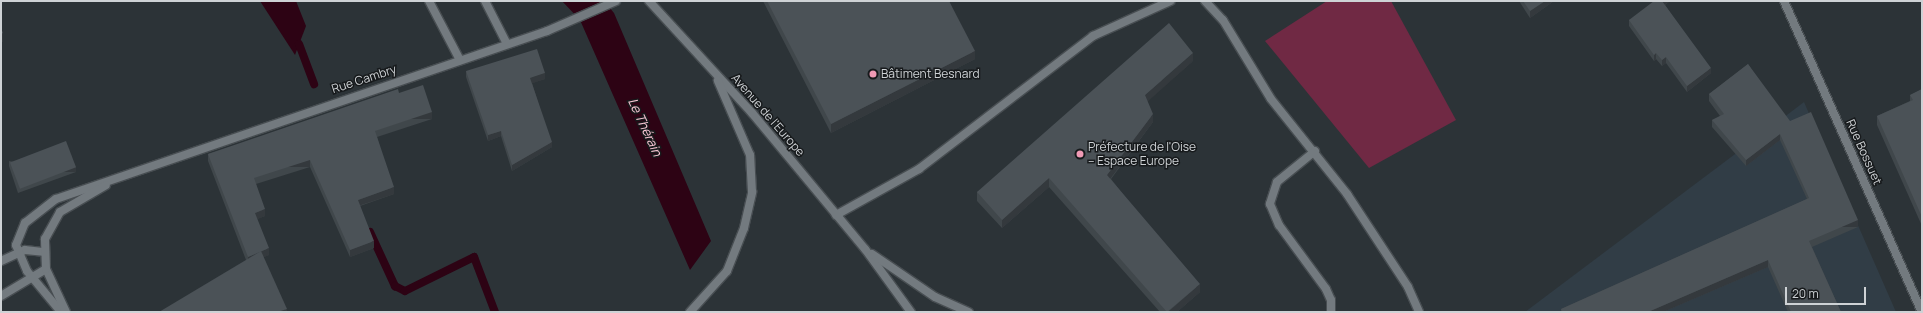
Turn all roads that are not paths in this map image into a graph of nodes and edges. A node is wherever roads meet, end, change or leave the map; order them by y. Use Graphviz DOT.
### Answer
graph roads {
  1 [pos="429,1"];
  2 [pos="485,1"];
  3 [pos="616,1"];
  4 [pos="649,1"];
  5 [pos="1170,1"];
  6 [pos="1205,1"];
  7 [pos="1784,1"];
  8 [pos="507,44"];
  9 [pos="460,60"];
  10 [pos="710,68"];
  11 [pos="1315,151"];
  12 [pos="120,178"];
  13 [pos="836,215"];
  14 [pos="865,249"];
  15 [pos="17,252"];
  16 [pos="43,252"];
  17 [pos="1,261"];
  18 [pos="46,269"];
  19 [pos="32,278"];
  20 [pos="1,296"];
  21 [pos="61,312"];
  22 [pos="66,312"];
  23 [pos="690,312"];
  24 [pos="911,312"];
  25 [pos="969,312"];
  26 [pos="1331,312"];
  27 [pos="1419,312"];
  28 [pos="1922,312"];
  1 -- 9 [label="street"];
  2 -- 8 [label="street"];
  3 -- 8 [label="street, Rue Cambry"];
  4 -- 10 [label="street, Avenue de l'Europe"];
  5 -- 13 [label="street"];
  6 -- 11 [label="street"];
  7 -- 28 [label="street, Rue Bossuet"];
  8 -- 9 [label="street, Rue Cambry"];
  9 -- 12 [label="street, Rue Cambry"];
  10 -- 13 [label="street, Avenue de l'Europe"];
  10 -- 23 [label="street"];
  11 -- 26 [label="street"];
  11 -- 27 [label="street"];
  12 -- 15 [label="street, Rue Cambry"];
  12 -- 16 [label="street, Rue Cambry"];
  13 -- 14 [label="street, Avenue de l'Europe"];
  14 -- 24 [label="street, Avenue de l'Europe"];
  14 -- 25 [label="street, Avenue de l'Europe"];
  15 -- 16 [label="street"];
  15 -- 17 [label="street"];
  15 -- 19 [label="street"];
  16 -- 18 [label="street"];
  18 -- 19 [label="street"];
  18 -- 22 [label="street"];
  19 -- 20 [label="street"];
  19 -- 21 [label="street"];
}
